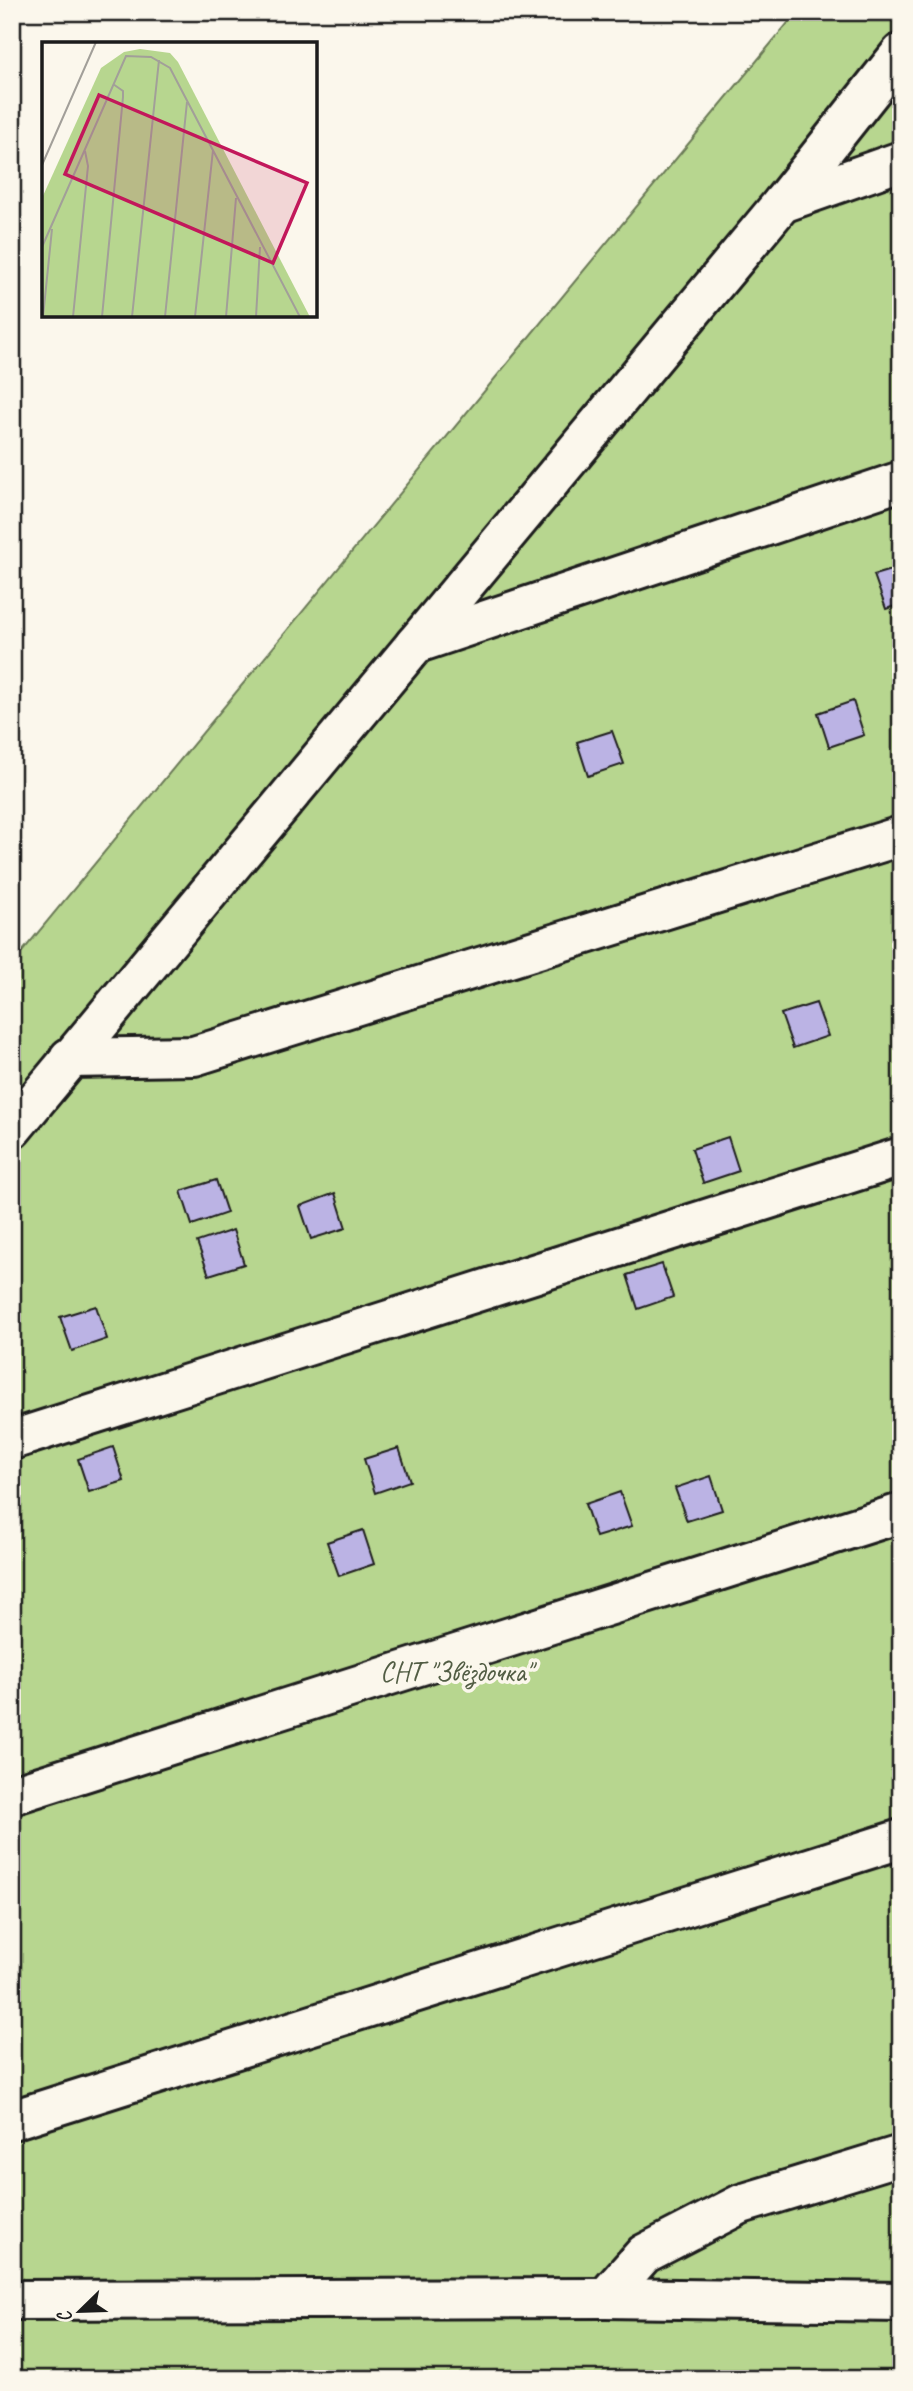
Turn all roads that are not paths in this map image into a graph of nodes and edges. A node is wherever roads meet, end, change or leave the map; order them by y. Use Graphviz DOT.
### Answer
graph roads {
  1 [pos="901,53"];
  2 [pos="901,161"];
  3 [pos="782,203"];
  4 [pos="901,481"];
  5 [pos="414,644"];
  6 [pos="901,836"];
  7 [pos="69,1058"];
  8 [pos="12,1129"];
  9 [pos="901,1157"];
  10 [pos="12,1440"];
  11 [pos="901,1513"];
  12 [pos="12,1795"];
  13 [pos="901,1839"];
  14 [pos="12,2120"];
  15 [pos="901,2155"];
  16 [pos="605,2298"];
  17 [pos="12,2300"];
  18 [pos="901,2302"];
  1 -- 3 [label="lane"];
  2 -- 3 [label="lane"];
  3 -- 5 [label="lane"];
  4 -- 5 [label="lane"];
  5 -- 7 [label="lane"];
  6 -- 7 [label="lane"];
  7 -- 8 [label="lane"];
  9 -- 10 [label="lane"];
  11 -- 12 [label="lane"];
  13 -- 14 [label="lane"];
  15 -- 16 [label="lane"];
  16 -- 17 [label="lane"];
  16 -- 18 [label="lane"];
}
